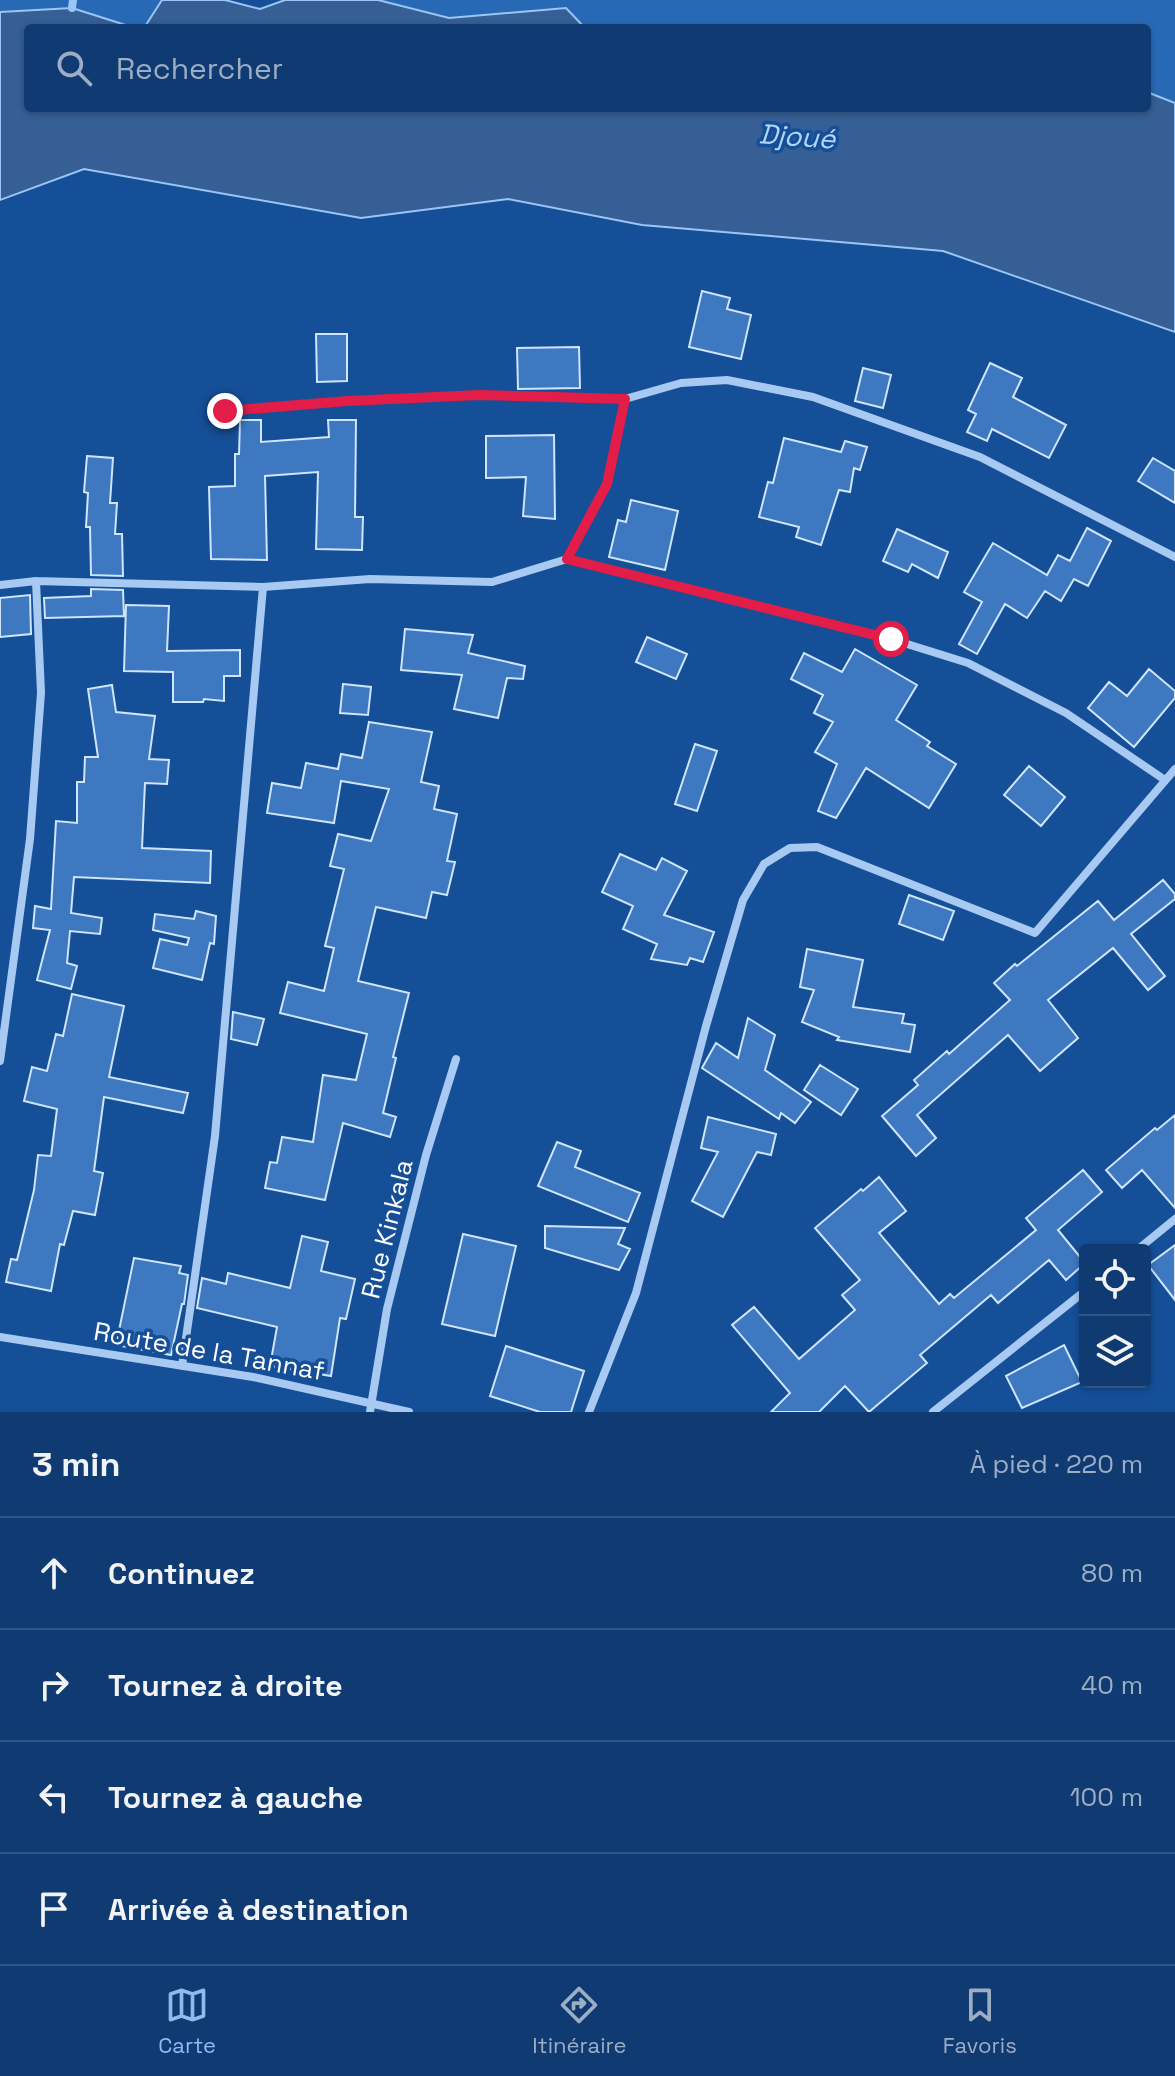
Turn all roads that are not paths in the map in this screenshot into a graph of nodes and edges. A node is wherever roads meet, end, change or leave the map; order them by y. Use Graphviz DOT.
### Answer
graph roads {
  1 [pos="625,399"];
  2 [pos="225,411"];
  3 [pos="1175,557"];
  4 [pos="567,559"];
  5 [pos="36,581"];
  6 [pos="0,585"];
  7 [pos="263,587"];
  8 [pos="1175,769"];
  9 [pos="1165,780"];
  10 [pos="456,1059"];
  11 [pos="0,1061"];
  12 [pos="1175,1219"];
  13 [pos="1144,1244"];
  14 [pos="1079,1296"];
  15 [pos="0,1337"];
  16 [pos="182,1366"];
  17 [pos="371,1408"];
  18 [pos="409,1412"];
  19 [pos="589,1412"];
  20 [pos="933,1412"];
  1 -- 2 [label="street"];
  1 -- 3 [label="street"];
  1 -- 4 [label="street"];
  4 -- 7 [label="street"];
  4 -- 9 [label="street"];
  5 -- 6 [label="street"];
  5 -- 7 [label="street"];
  5 -- 11 [label="street"];
  7 -- 16 [label="street"];
  8 -- 9 [label="street"];
  9 -- 19 [label="street"];
  10 -- 17 [label="street, Rue Kinkala"];
  12 -- 13 [label="street"];
  14 -- 20 [label="street"];
  15 -- 16 [label="street, Route de la Tannaf"];
  16 -- 17 [label="street, Route de la Tannaf"];
  17 -- 18 [label="street, Route de la Tannaf"];
}
